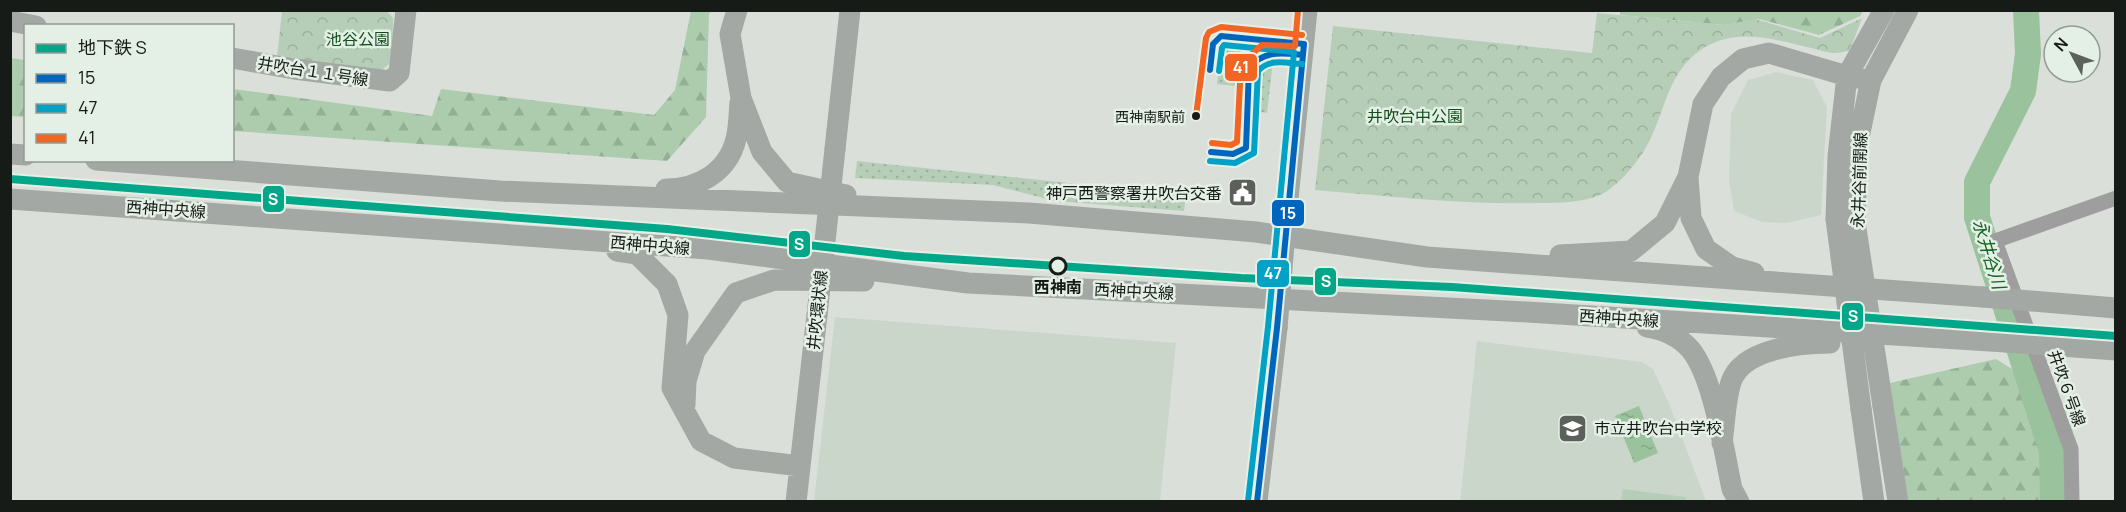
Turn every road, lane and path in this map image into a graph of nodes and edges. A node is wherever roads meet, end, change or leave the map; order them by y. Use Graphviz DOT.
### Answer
graph roads {
  1 [pos="405,10"];
  2 [pos="737,10"];
  3 [pos="850,10"];
  4 [pos="1307,10"];
  5 [pos="1884,10"];
  6 [pos="1908,10"];
  7 [pos="10,21"];
  8 [pos="26,24"];
  9 [pos="234,57"];
  10 [pos="1847,76"];
  11 [pos="1871,80"];
  12 [pos="741,98"];
  13 [pos="122,162"];
  14 [pos="1689,177"];
  15 [pos="500,191"];
  16 [pos="2115,198"];
  17 [pos="10,199"];
  18 [pos="1029,213"];
  19 [pos="1845,220"];
  20 [pos="491,232"];
  21 [pos="1427,257"];
  22 [pos="968,283"];
  23 [pos="1798,284"];
  24 [pos="2115,308"];
  25 [pos="1575,315"];
  26 [pos="2006,342"];
  27 [pos="2115,350"];
  28 [pos="685,415"];
  29 [pos="1722,443"];
  30 [pos="800,466"];
  31 [pos="796,501"];
  32 [pos="1257,501"];
  33 [pos="1739,501"];
  34 [pos="1874,501"];
  35 [pos="1898,501"];
  36 [pos="2072,501"];
  1 -- 9 [label="street, 井吹台１１号線"];
  2 -- 12 [label="street"];
  3 -- 30 [label="street, 井吹環状線, bridge"];
  4 -- 32 [label="street, bridge"];
  5 -- 10 [label="street, 永井谷前開線"];
  6 -- 11 [label="street, 永井谷前開線"];
  7 -- 8 [label="street"];
  10 -- 11 [label="street"];
  10 -- 14 [label="street"];
  10 -- 19 [label="street, 永井谷前開線"];
  11 -- 19 [label="street, 永井谷前開線"];
  12 -- 15 [label="street"];
  12 -- 18 [label="street"];
  13 -- 15 [label="street"];
  14 -- 21 [label="street"];
  14 -- 23 [label="street"];
  15 -- 18 [label="street"];
  16 -- 36 [label="street, 井吹６号線"];
  17 -- 20 [label="street, 西神中央線"];
  18 -- 21 [label="street"];
  19 -- 34 [label="street, 永井谷前開線, bridge"];
  19 -- 35 [label="street, 永井谷前開線, bridge"];
  20 -- 22 [label="street, 西神中央線"];
  20 -- 28 [label="street"];
  21 -- 23 [label="street"];
  22 -- 25 [label="street, 西神中央線"];
  22 -- 28 [label="street"];
  23 -- 24 [label="street, bridge"];
  25 -- 26 [label="street, 西神中央線"];
  25 -- 29 [label="street"];
  26 -- 27 [label="street, 西神中央線, bridge"];
  26 -- 29 [label="street"];
  28 -- 30 [label="street"];
  29 -- 33 [label="street"];
  30 -- 31 [label="street, 井吹環状線"];
}
